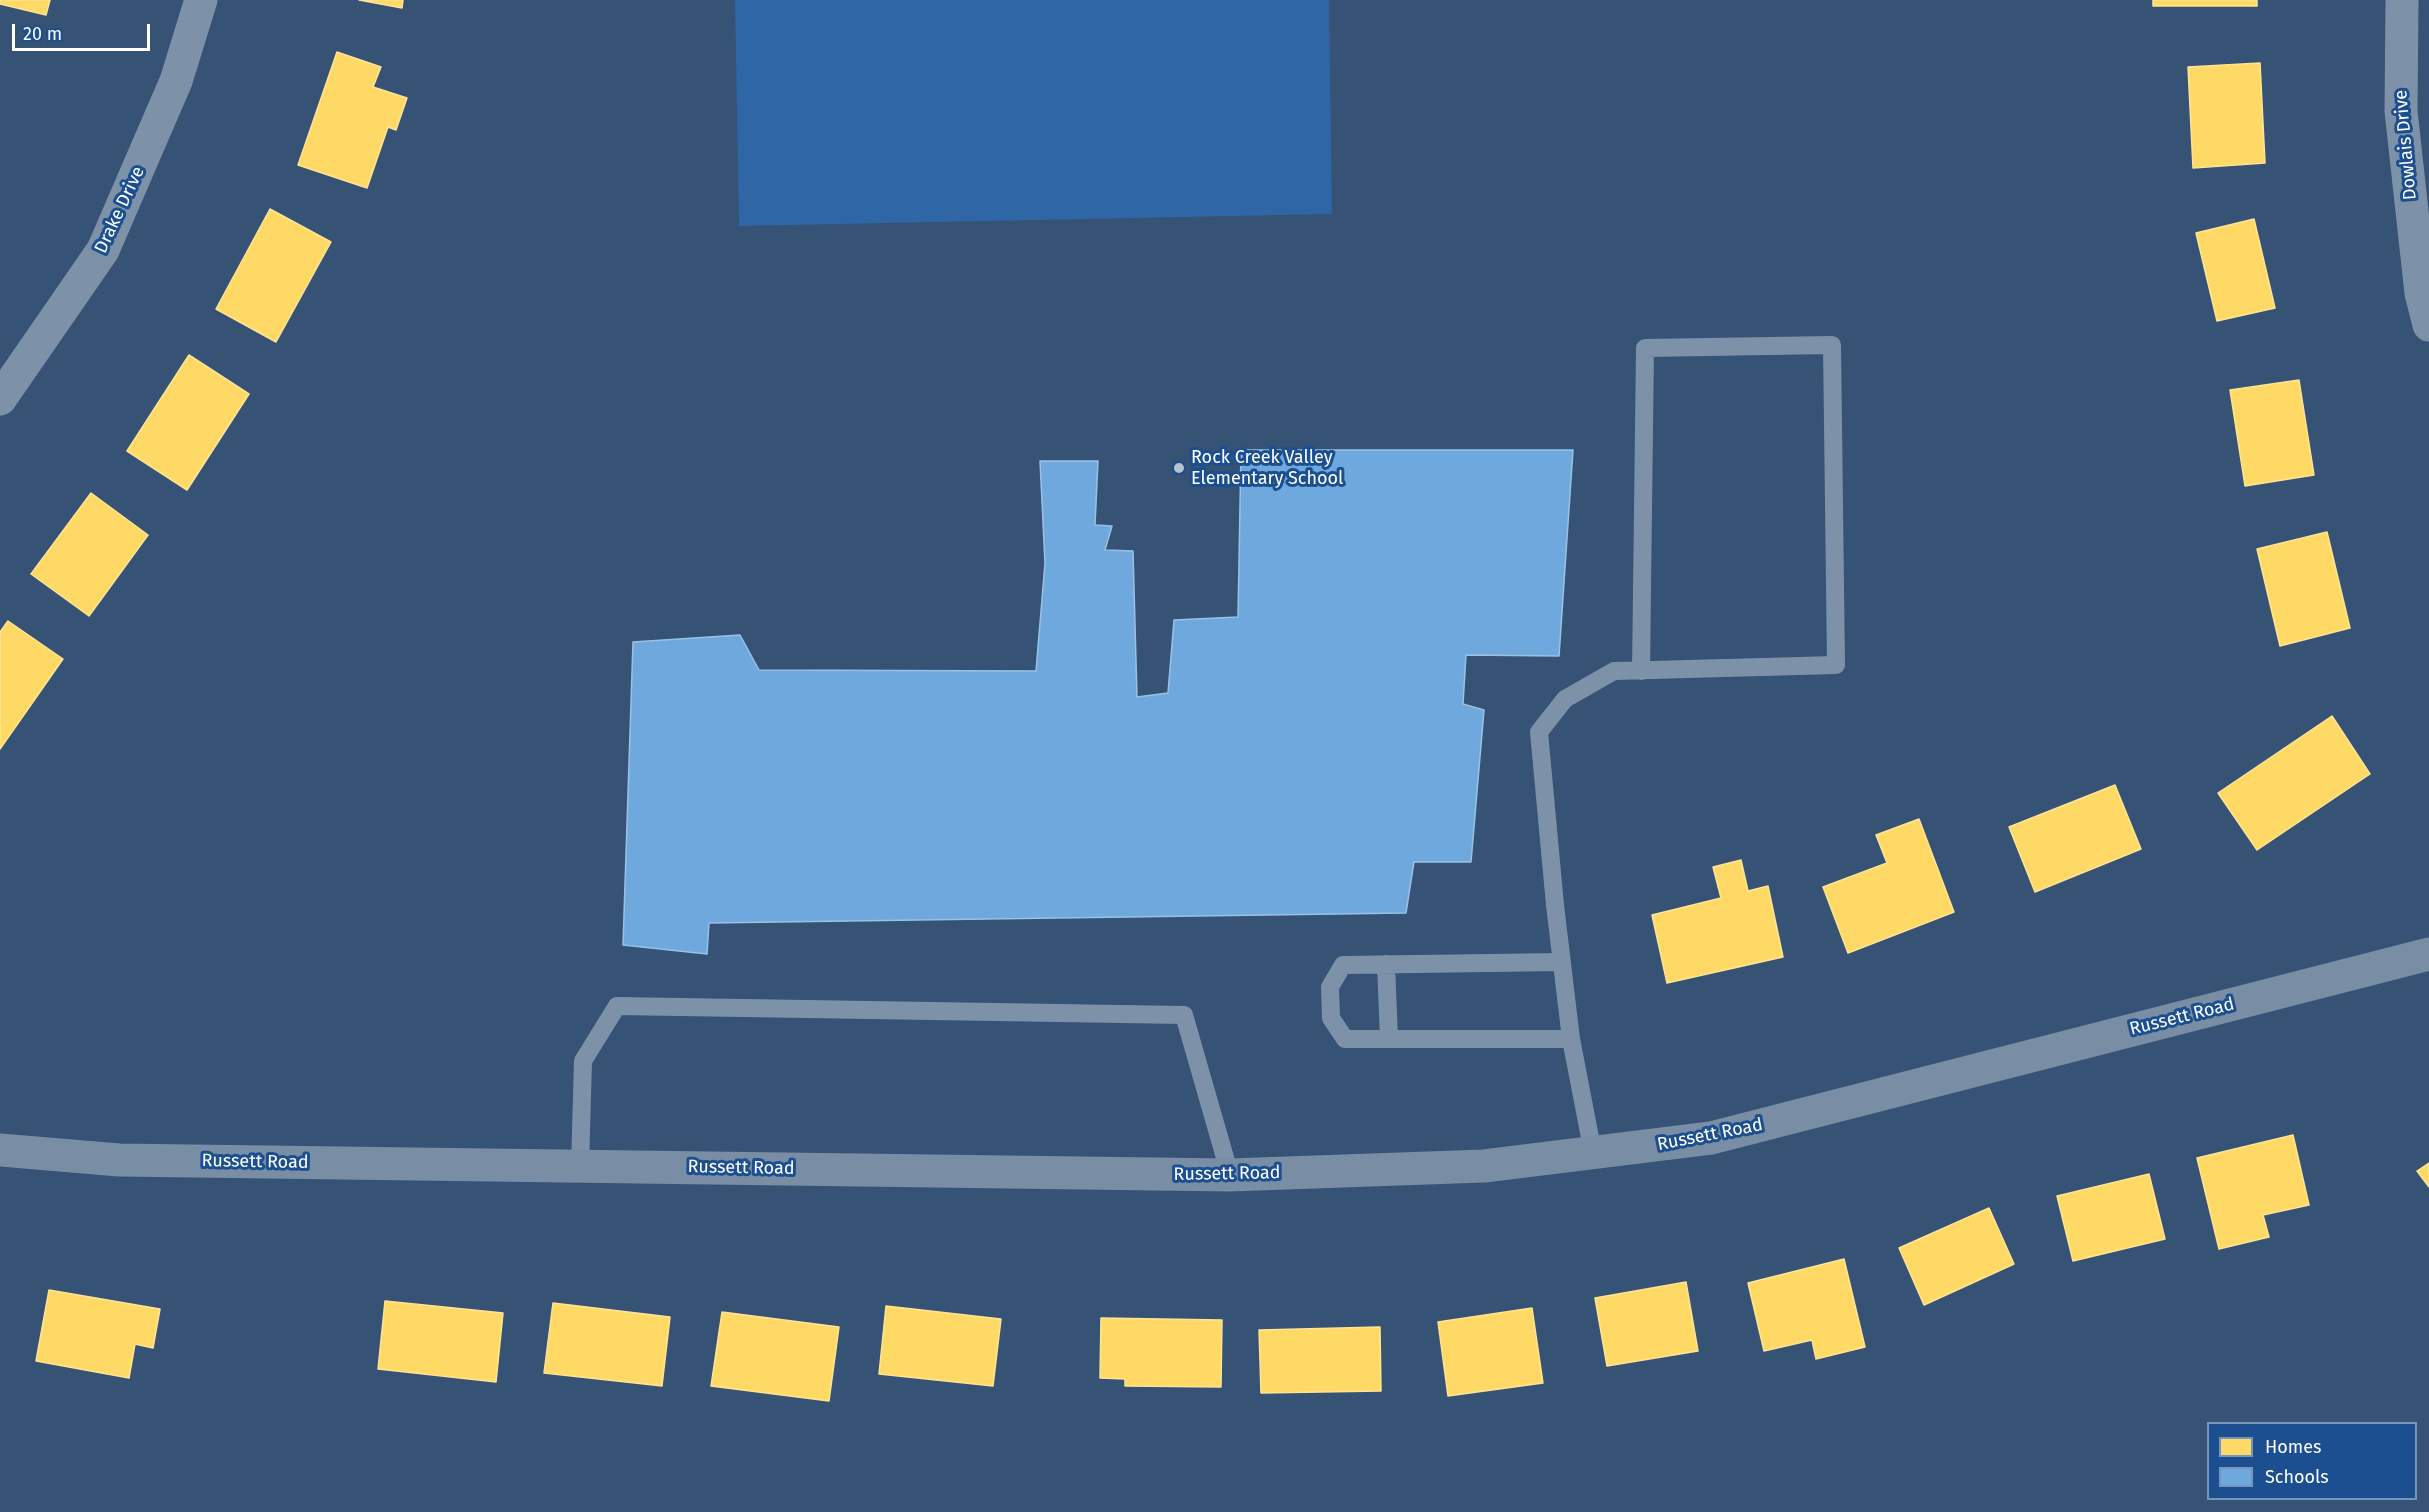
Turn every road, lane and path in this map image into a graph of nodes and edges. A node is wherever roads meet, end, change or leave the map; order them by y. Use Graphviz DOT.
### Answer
graph roads {
  1 [pos="201,0"];
  2 [pos="2402,0"];
  3 [pos="2415,110"];
  4 [pos="2429,325"];
  5 [pos="0,399"];
  6 [pos="1641,670"];
  7 [pos="2429,954"];
  8 [pos="1562,962"];
  9 [pos="1386,964"];
  10 [pos="1571,1038"];
  11 [pos="1389,1039"];
  12 [pos="0,1150"];
  13 [pos="1593,1154"];
  14 [pos="580,1166"];
  15 [pos="1230,1175"];
  1 -- 5 [label="street, Drake Drive"];
  2 -- 3 [label="street, Dowlais Drive"];
  3 -- 4 [label="street, Dowlais Drive"];
  6 -- 6 [label="lane"];
  6 -- 8 [label="lane"];
  7 -- 13 [label="street, Russett Road"];
  8 -- 9 [label="lane"];
  8 -- 10 [label="lane"];
  9 -- 11 [label="lane"];
  9 -- 11 [label="lane"];
  10 -- 11 [label="lane"];
  10 -- 13 [label="lane"];
  12 -- 14 [label="street, Russett Road"];
  13 -- 15 [label="street, Russett Road"];
  14 -- 15 [label="street, Russett Road"];
  14 -- 15 [label="lane"];
}
